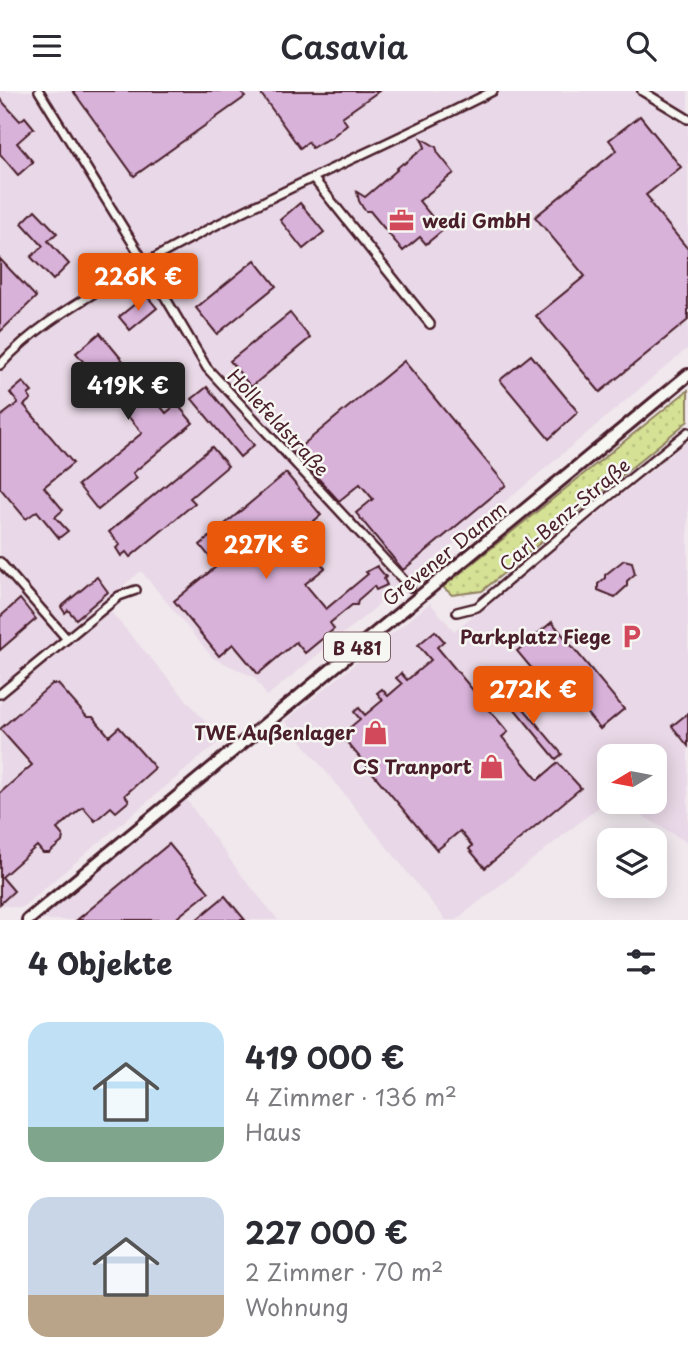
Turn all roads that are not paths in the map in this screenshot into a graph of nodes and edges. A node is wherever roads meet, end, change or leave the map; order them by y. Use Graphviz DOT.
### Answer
graph roads {
  1 [pos="39,91"];
  2 [pos="493,91"];
  3 [pos="642,91"];
  4 [pos="688,119"];
  5 [pos="313,179"];
  6 [pos="145,263"];
  7 [pos="430,324"];
  8 [pos="0,365"];
  9 [pos="688,375"];
  10 [pos="688,432"];
  11 [pos="0,562"];
  12 [pos="410,587"];
  13 [pos="136,590"];
  14 [pos="457,612"];
  15 [pos="67,639"];
  16 [pos="0,694"];
  17 [pos="28,920"];
  1 -- 6 [label="street, Hollefeldstraße"];
  2 -- 5 [label="street"];
  3 -- 4 [label="street"];
  5 -- 6 [label="street"];
  5 -- 7 [label="street"];
  6 -- 8 [label="street"];
  6 -- 12 [label="street, Hollefeldstraße"];
  9 -- 17 [label="main road, Grevener Damm / B 481"];
  10 -- 14 [label="street, Carl-Benz-Straße"];
  11 -- 15 [label="street"];
  13 -- 15 [label="street"];
  15 -- 16 [label="street"];
}
